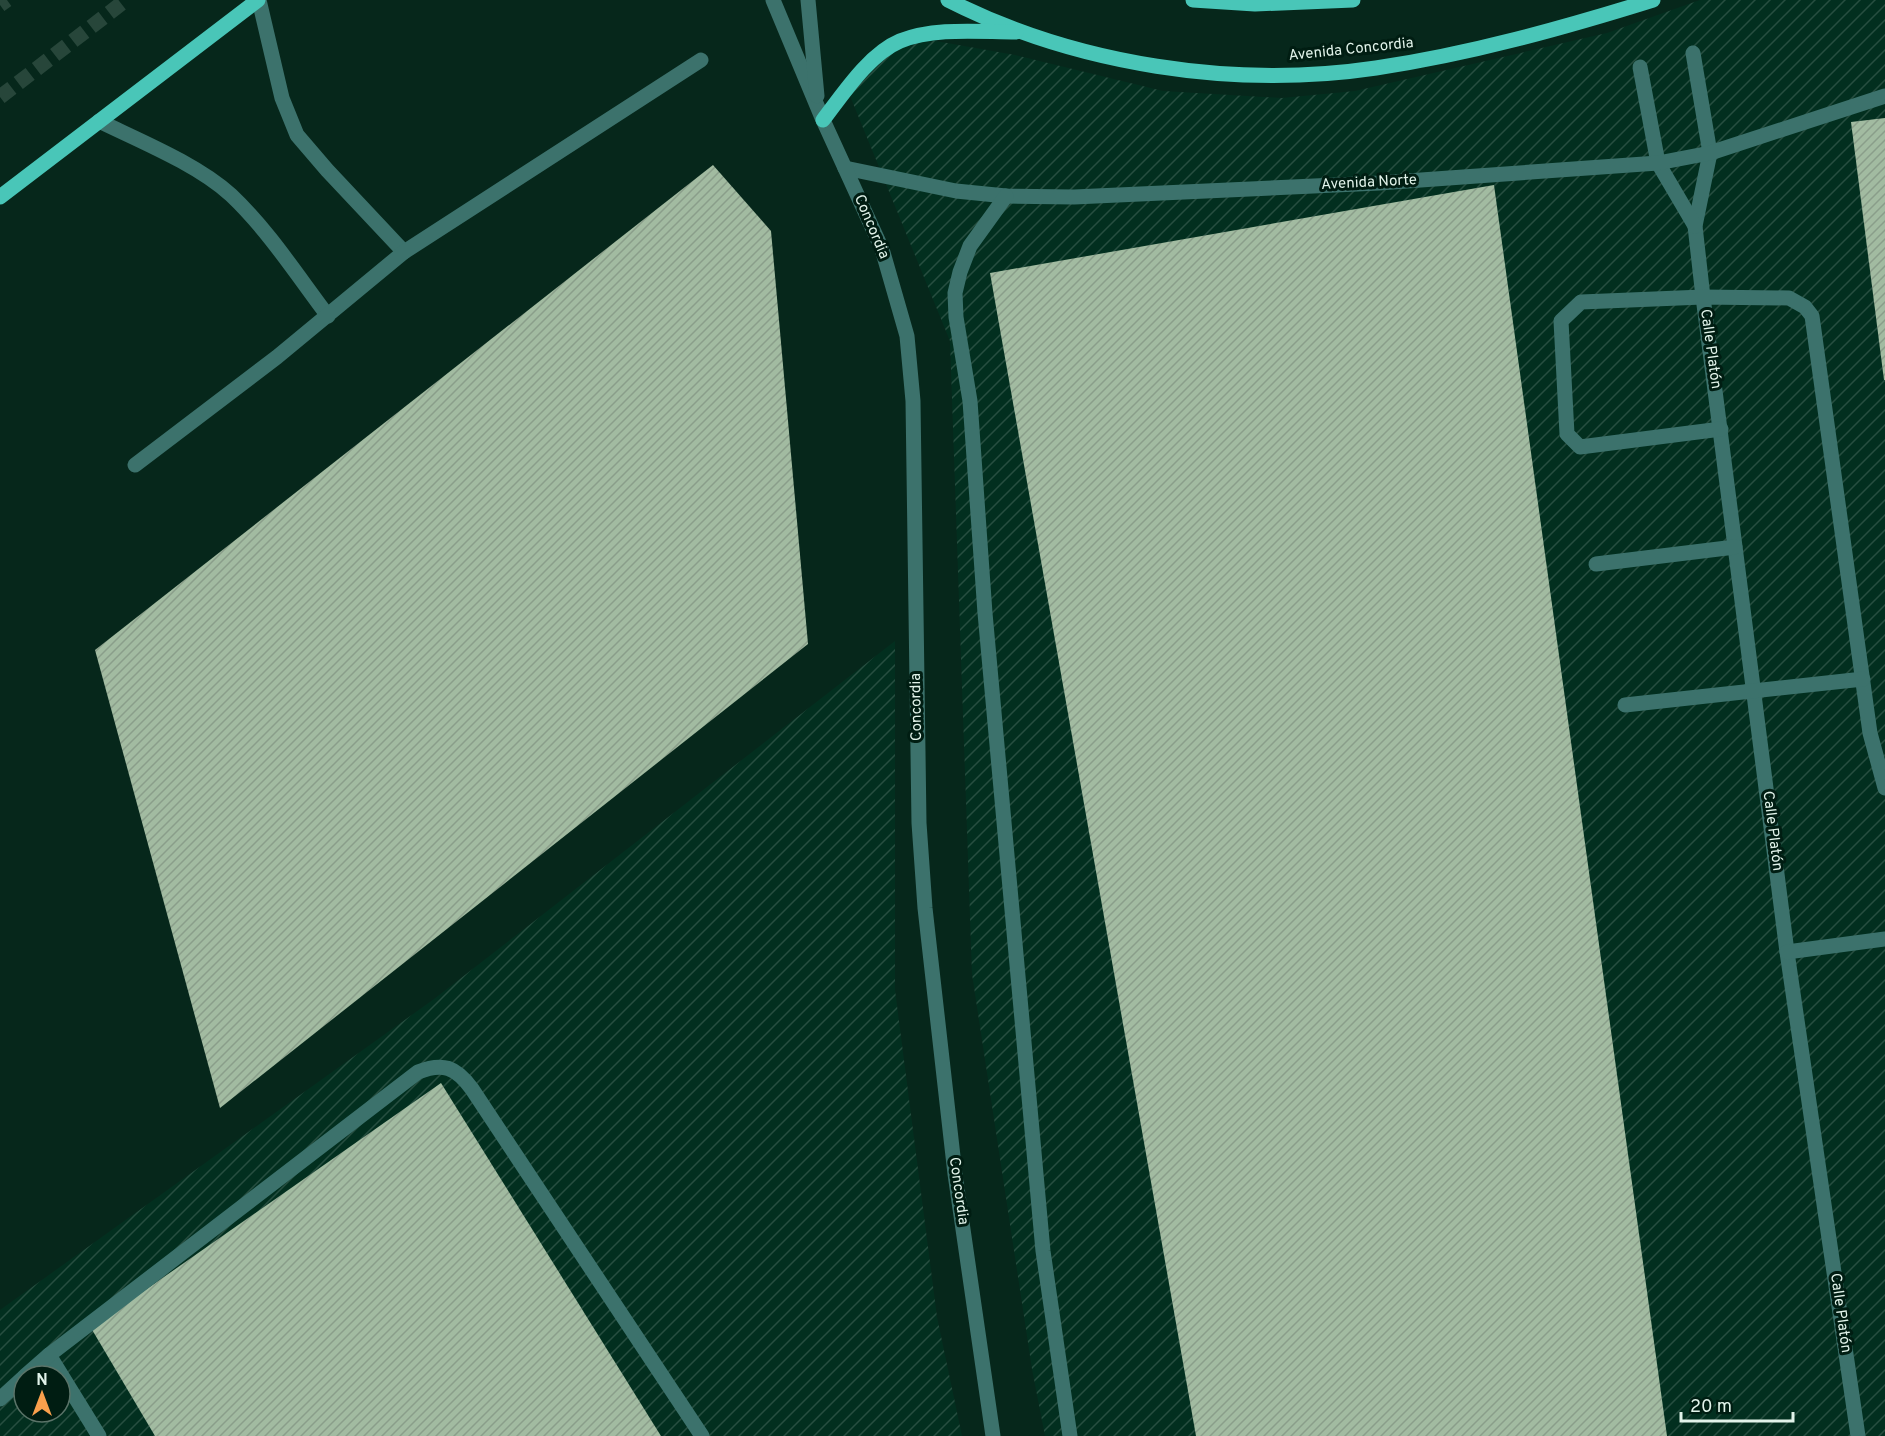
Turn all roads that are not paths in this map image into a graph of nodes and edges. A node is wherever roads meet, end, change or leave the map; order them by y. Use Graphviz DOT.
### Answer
graph roads {
  1 [pos="258,0"];
  2 [pos="773,0"];
  3 [pos="808,0"];
  4 [pos="948,0"];
  5 [pos="1193,0"];
  6 [pos="1353,0"];
  7 [pos="1653,0"];
  8 [pos="1022,32"];
  9 [pos="1693,53"];
  10 [pos="701,60"];
  11 [pos="1640,66"];
  12 [pos="1885,96"];
  13 [pos="820,114"];
  14 [pos="99,121"];
  15 [pos="1710,153"];
  16 [pos="1658,163"];
  17 [pos="845,168"];
  18 [pos="1006,196"];
  19 [pos="0,197"];
  20 [pos="1695,226"];
  21 [pos="404,252"];
  22 [pos="1703,297"];
  23 [pos="328,316"];
  24 [pos="1721,429"];
  25 [pos="135,465"];
  26 [pos="1735,547"];
  27 [pos="1596,564"];
  28 [pos="1863,679"];
  29 [pos="1753,690"];
  30 [pos="1625,705"];
  31 [pos="1885,788"];
  32 [pos="1885,939"];
  33 [pos="1787,952"];
  34 [pos="49,1354"];
  35 [pos="38,1364"];
  36 [pos="12,1388"];
  37 [pos="0,1399"];
  38 [pos="99,1436"];
  39 [pos="702,1436"];
  40 [pos="993,1436"];
  41 [pos="1070,1436"];
  42 [pos="1858,1436"];
  1 -- 14 [label="main road"];
  1 -- 21 [label="street"];
  2 -- 13 [label="street, Concordia"];
  3 -- 13 [label="street"];
  4 -- 8 [label="main road, Avenida Concordia"];
  5 -- 6 [label="main road"];
  7 -- 8 [label="main road, Avenida Concordia"];
  8 -- 13 [label="main road"];
  9 -- 15 [label="street, Calle Platón"];
  10 -- 21 [label="street"];
  11 -- 16 [label="street, Calle Platón"];
  12 -- 15 [label="street, Avenida Norte"];
  13 -- 17 [label="street, Concordia"];
  14 -- 19 [label="main road"];
  14 -- 23 [label="street"];
  15 -- 16 [label="street, Avenida Norte"];
  15 -- 20 [label="street, Calle Platón"];
  16 -- 18 [label="street, Avenida Norte"];
  16 -- 20 [label="street, Calle Platón"];
  17 -- 18 [label="street, Avenida Norte"];
  17 -- 40 [label="street, Concordia"];
  18 -- 41 [label="street"];
  20 -- 22 [label="street, Calle Platón"];
  21 -- 23 [label="street"];
  22 -- 24 [label="street, Calle Platón"];
  22 -- 24 [label="street"];
  22 -- 28 [label="street"];
  23 -- 25 [label="street"];
  24 -- 26 [label="street, Calle Platón"];
  26 -- 27 [label="street"];
  26 -- 29 [label="street, Calle Platón"];
  28 -- 29 [label="street"];
  28 -- 31 [label="street"];
  29 -- 30 [label="street"];
  29 -- 33 [label="street, Calle Platón"];
  32 -- 33 [label="street"];
  33 -- 42 [label="street, Calle Platón"];
  34 -- 35 [label="street"];
  34 -- 38 [label="street"];
  34 -- 39 [label="street"];
  36 -- 37 [label="street"];
}
